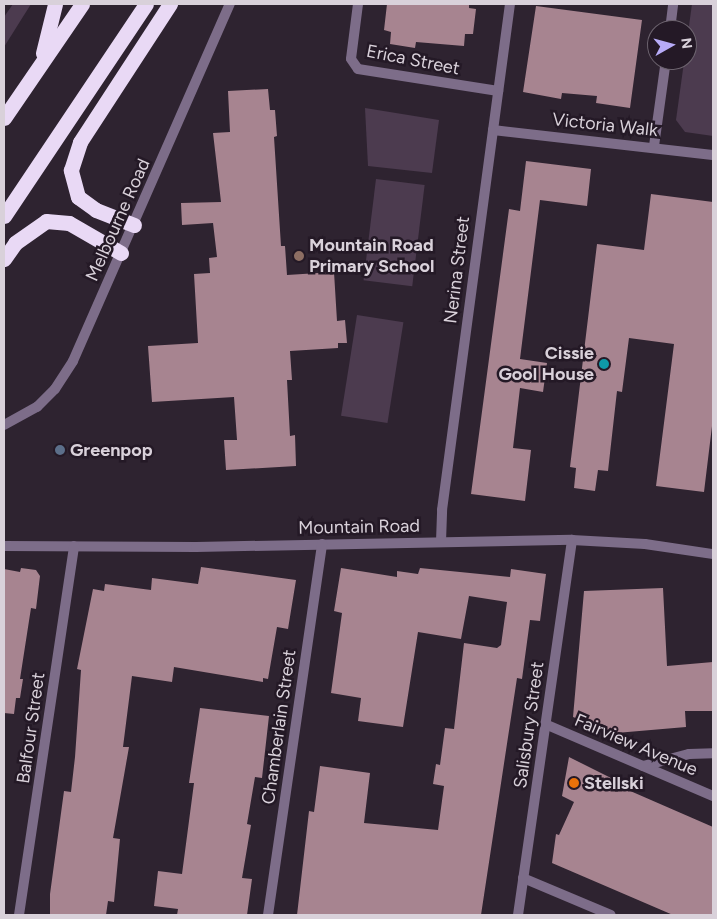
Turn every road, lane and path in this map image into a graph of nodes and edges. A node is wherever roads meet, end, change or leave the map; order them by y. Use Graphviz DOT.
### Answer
graph roads {
  1 [pos="55,4"];
  2 [pos="82,4"];
  3 [pos="146,4"];
  4 [pos="170,4"];
  5 [pos="230,4"];
  6 [pos="358,4"];
  7 [pos="510,4"];
  8 [pos="673,4"];
  9 [pos="671,20"];
  10 [pos="41,62"];
  11 [pos="665,70"];
  12 [pos="498,91"];
  13 [pos="4,118"];
  14 [pos="493,130"];
  15 [pos="654,146"];
  16 [pos="713,155"];
  17 [pos="4,216"];
  18 [pos="134,225"];
  19 [pos="122,253"];
  20 [pos="4,259"];
  21 [pos="4,425"];
  22 [pos="572,540"];
  23 [pos="441,542"];
  24 [pos="322,544"];
  25 [pos="4,546"];
  26 [pos="74,546"];
  27 [pos="713,554"];
  28 [pos="545,724"];
  29 [pos="713,754"];
  30 [pos="643,766"];
  31 [pos="713,796"];
  32 [pos="523,878"];
  33 [pos="20,915"];
  34 [pos="268,915"];
  35 [pos="518,915"];
  36 [pos="611,915"];
  1 -- 10 [label="highway"];
  2 -- 10 [label="highway"];
  3 -- 17 [label="highway"];
  4 -- 18 [label="highway"];
  5 -- 18 [label="street, Melbourne Road"];
  6 -- 12 [label="street, Erica Street"];
  7 -- 12 [label="street, Nerina Street"];
  8 -- 9 [label="street"];
  10 -- 13 [label="highway"];
  11 -- 15 [label="street"];
  12 -- 14 [label="street, Nerina Street"];
  14 -- 15 [label="street, Victoria Walk"];
  14 -- 23 [label="street, Nerina Street"];
  15 -- 16 [label="street, Victoria Walk"];
  18 -- 19 [label="street, Melbourne Road"];
  19 -- 20 [label="highway"];
  19 -- 21 [label="street, Melbourne Road"];
  22 -- 23 [label="street, Mountain Road"];
  22 -- 27 [label="street, Mountain Road"];
  22 -- 28 [label="street, Salisbury Street"];
  23 -- 24 [label="street, Mountain Road"];
  24 -- 26 [label="street, Mountain Road"];
  24 -- 34 [label="street, Chamberlain Street"];
  25 -- 26 [label="street, Mountain Road"];
  26 -- 33 [label="street, Balfour Street"];
  28 -- 30 [label="street, Fairview Avenue"];
  28 -- 32 [label="street, Salisbury Street"];
  29 -- 30 [label="street"];
  30 -- 31 [label="street, Fairview Avenue"];
  32 -- 35 [label="street, Salisbury Street"];
  32 -- 36 [label="street"];
}
